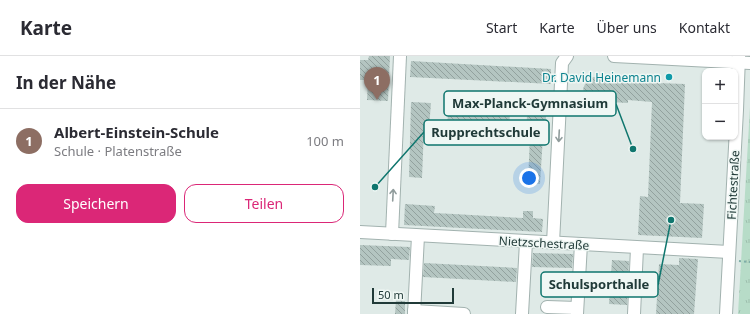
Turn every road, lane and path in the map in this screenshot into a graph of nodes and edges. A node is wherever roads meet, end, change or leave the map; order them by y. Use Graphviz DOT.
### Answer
graph roads {
  1 [pos="400,56"];
  2 [pos="567,56"];
  3 [pos="614,56"];
  4 [pos="672,57"];
  5 [pos="742,60"];
  6 [pos="360,232"];
  7 [pos="392,234"];
  8 [pos="418,236"];
  9 [pos="526,242"];
  10 [pos="553,243"];
  11 [pos="581,244"];
  12 [pos="637,248"];
  13 [pos="729,252"];
  14 [pos="547,307"];
  15 [pos="577,311"];
  16 [pos="414,313"];
  17 [pos="464,314"];
  18 [pos="522,314"];
  19 [pos="634,314"];
  20 [pos="726,314"];
  7 -- 1 [label="street, one-way"];
  2 -- 10 [label="street, one-way"];
  3 -- 4 [label="street"];
  4 -- 5 [label="street"];
  5 -- 13 [label="street, Fichtestraße"];
  6 -- 7 [label="street, Nietzschestraße"];
  7 -- 8 [label="street, Nietzschestraße"];
  8 -- 9 [label="street, Nietzschestraße"];
  8 -- 16 [label="street"];
  9 -- 10 [label="street, Nietzschestraße"];
  9 -- 18 [label="street"];
  10 -- 11 [label="street, Nietzschestraße"];
  11 -- 12 [label="street, Nietzschestraße"];
  11 -- 15 [label="street"];
  12 -- 13 [label="street, Nietzschestraße"];
  12 -- 19 [label="street"];
  13 -- 20 [label="street, Fichtestraße"];
  14 -- 15 [label="street"];
  16 -- 17 [label="street"];
}
